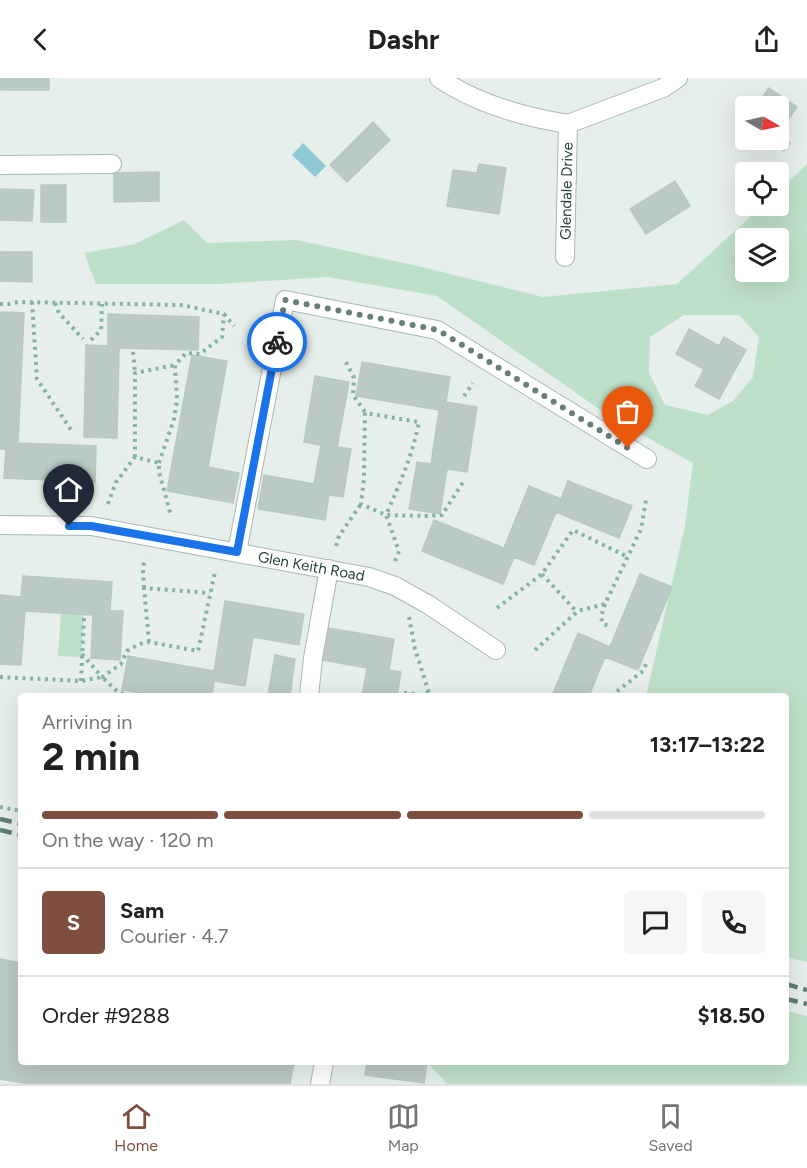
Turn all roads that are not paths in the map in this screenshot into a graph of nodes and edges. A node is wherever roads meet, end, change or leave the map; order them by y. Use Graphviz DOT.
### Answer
graph roads {
  1 [pos="439,78"];
  2 [pos="678,78"];
  3 [pos="568,124"];
  4 [pos="112,164"];
  5 [pos="0,165"];
  6 [pos="565,257"];
  7 [pos="647,459"];
  8 [pos="0,525"];
  9 [pos="237,552"];
  10 [pos="329,569"];
  11 [pos="496,650"];
  12 [pos="309,693"];
  13 [pos="323,1065"];
  14 [pos="320,1084"];
  1 -- 3 [label="street"];
  2 -- 3 [label="street"];
  3 -- 6 [label="street, Glendale Drive"];
  4 -- 5 [label="street"];
  7 -- 9 [label="street"];
  8 -- 9 [label="street, Glen Keith Road"];
  9 -- 10 [label="street, Glen Keith Road"];
  10 -- 11 [label="street, Glen Keith Road"];
  10 -- 12 [label="street"];
  13 -- 14 [label="street"];
}
